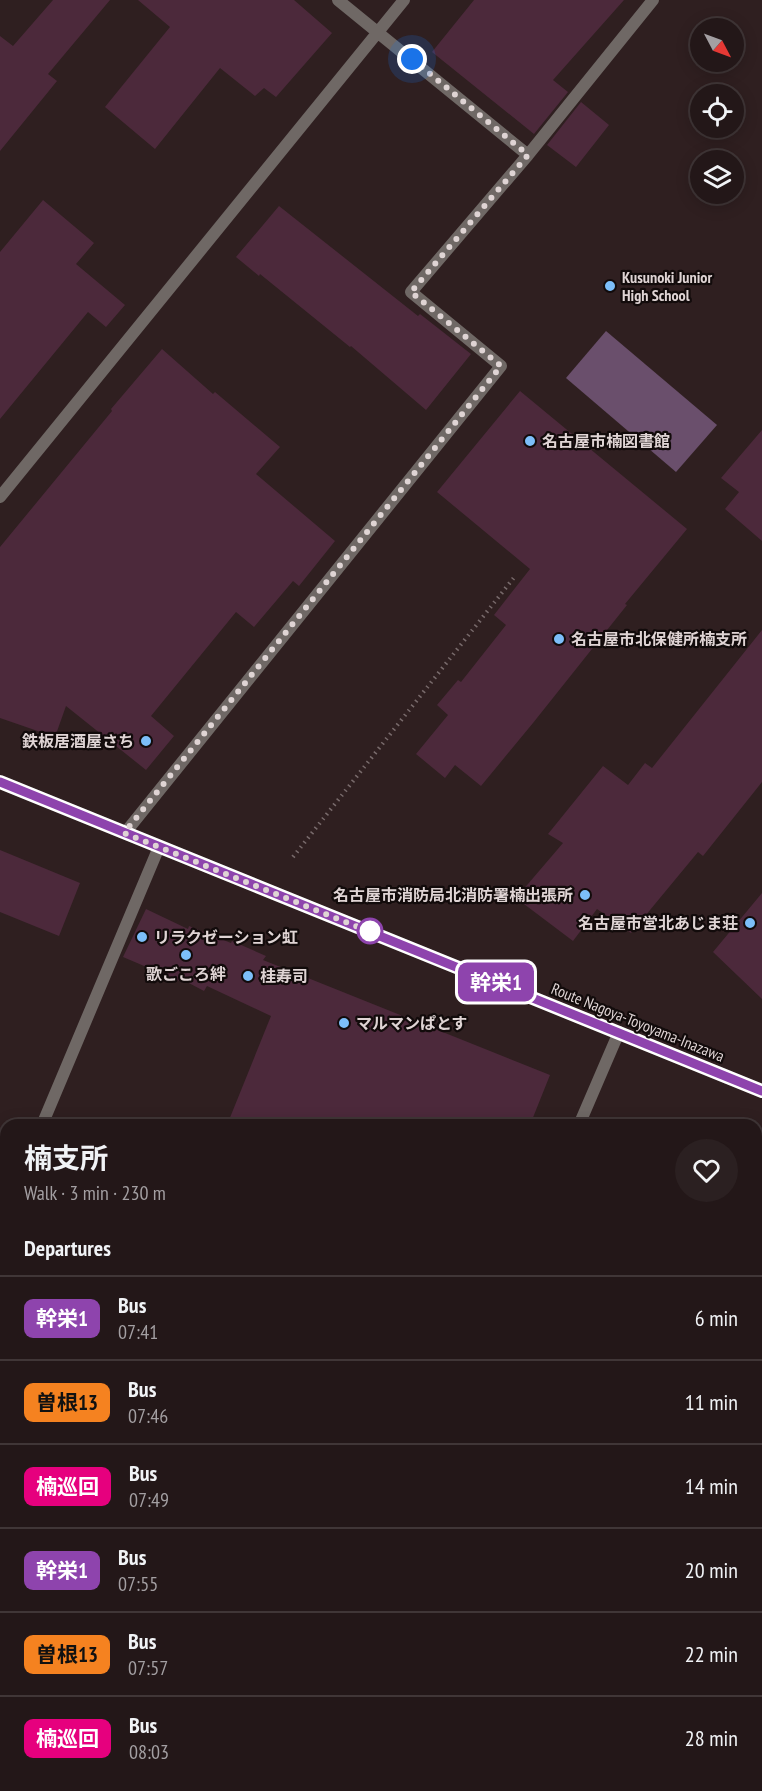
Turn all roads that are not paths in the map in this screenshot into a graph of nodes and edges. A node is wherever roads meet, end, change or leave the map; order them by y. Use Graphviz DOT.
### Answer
graph roads {
  1 [pos="338,0"];
  2 [pos="404,0"];
  3 [pos="653,0"];
  4 [pos="379,32"];
  5 [pos="528,155"];
  6 [pos="0,497"];
  7 [pos="0,782"];
  8 [pos="124,833"];
  9 [pos="159,847"];
  10 [pos="619,1032"];
  11 [pos="762,1091"];
  12 [pos="45,1119"];
  13 [pos="582,1119"];
  1 -- 4 [label="street"];
  2 -- 4 [label="street"];
  3 -- 5 [label="street"];
  4 -- 5 [label="street"];
  4 -- 6 [label="street"];
  5 -- 8 [label="street"];
  7 -- 8 [label="main road, Route Nagoya-Toyoyama-Inazawa"];
  8 -- 9 [label="main road, Route Nagoya-Toyoyama-Inazawa"];
  9 -- 10 [label="main road, Route Nagoya-Toyoyama-Inazawa"];
  9 -- 12 [label="street"];
  10 -- 11 [label="main road, Route Nagoya-Toyoyama-Inazawa"];
  10 -- 13 [label="street"];
}
